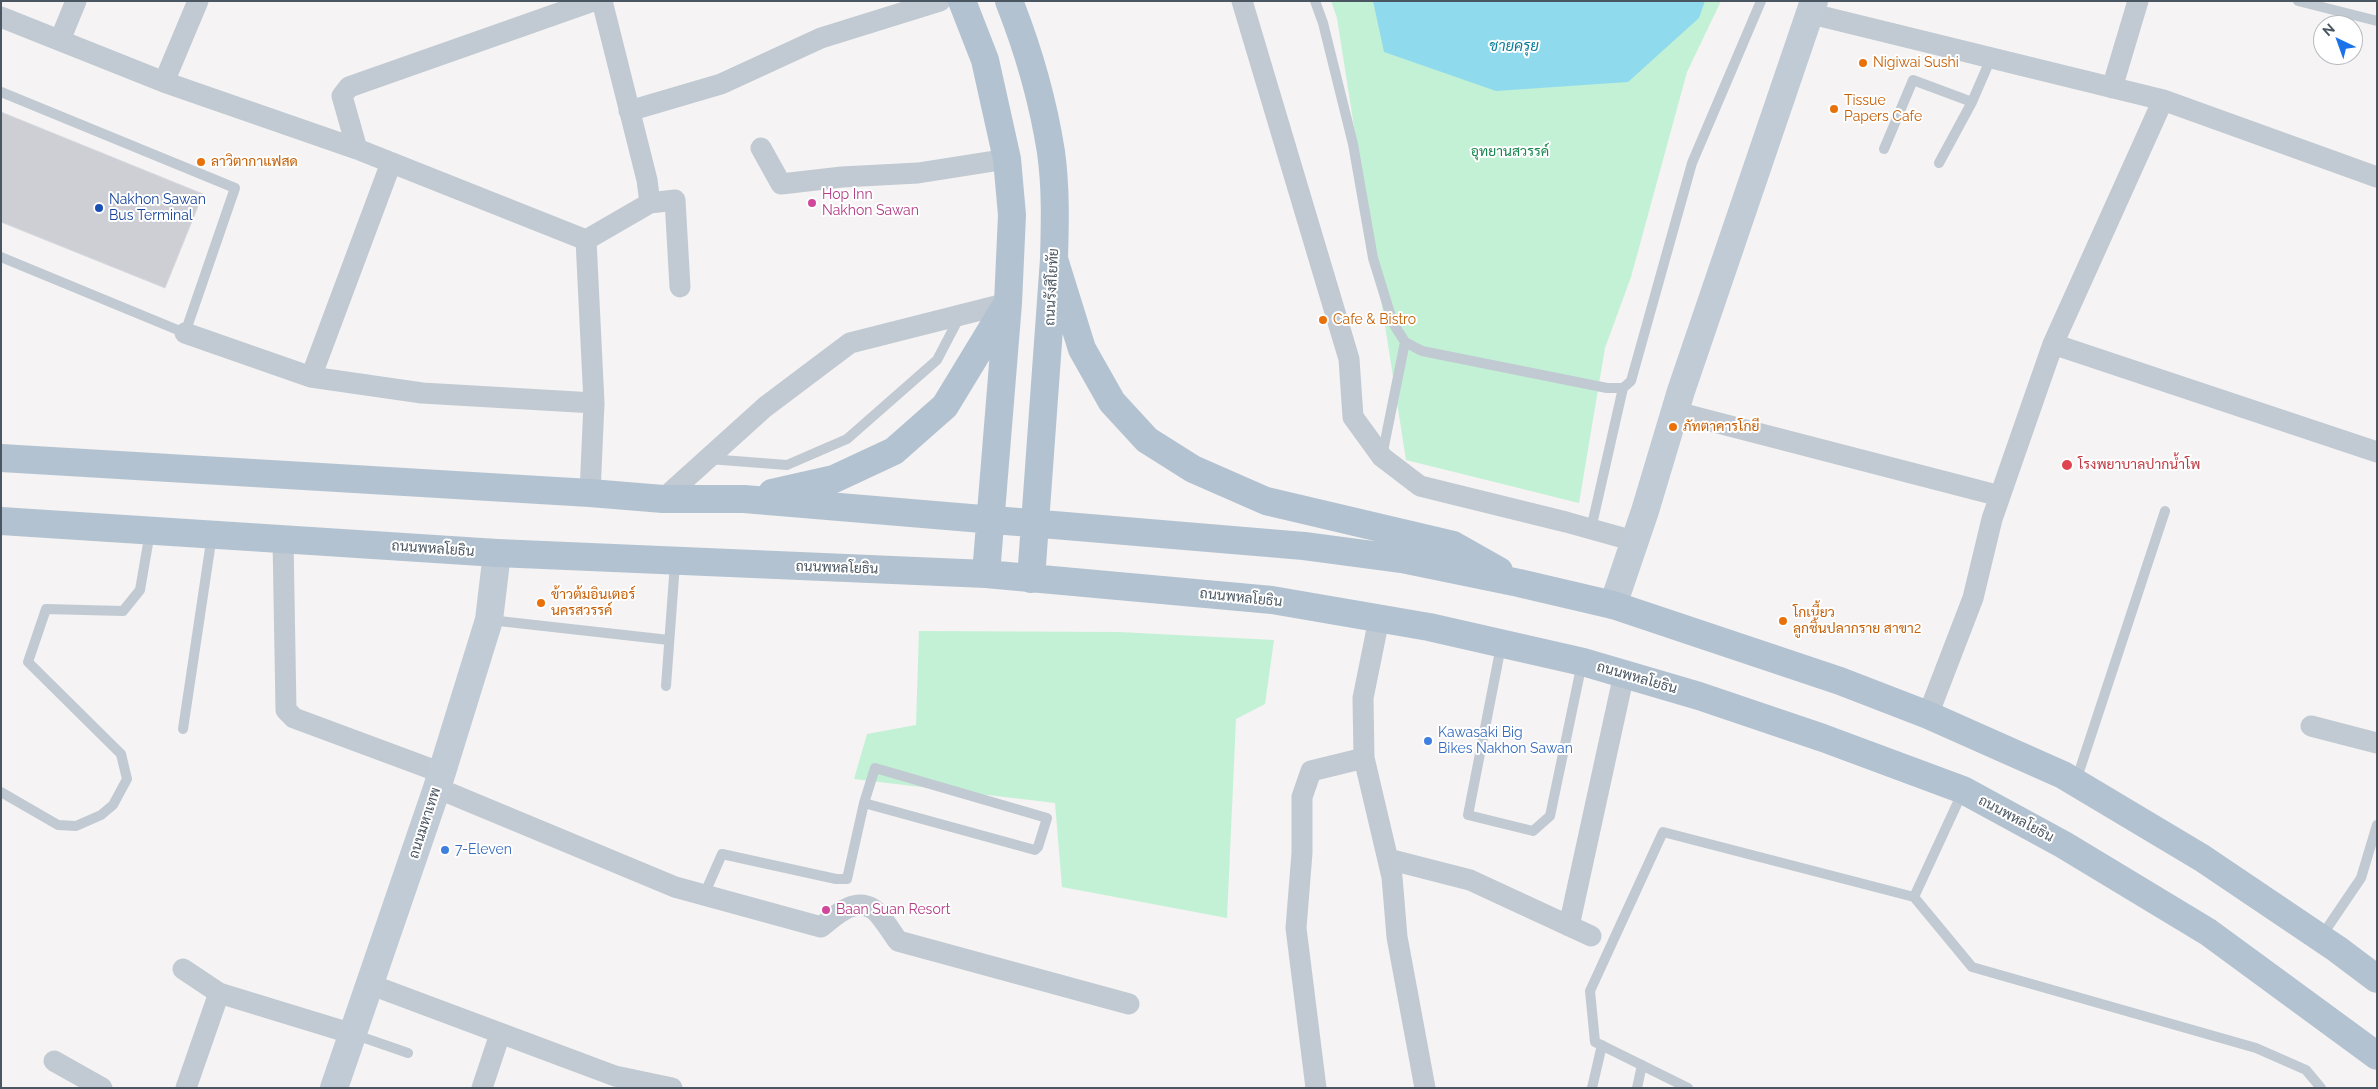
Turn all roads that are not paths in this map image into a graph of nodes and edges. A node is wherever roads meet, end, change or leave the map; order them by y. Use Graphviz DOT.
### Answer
graph roads {
  1 [pos="76,1"];
  2 [pos="198,1"];
  3 [pos="593,1"];
  4 [pos="602,1"];
  5 [pos="940,1"];
  6 [pos="962,1"];
  7 [pos="1009,1"];
  8 [pos="1242,1"];
  9 [pos="1315,1"];
  10 [pos="1761,1"];
  11 [pos="2138,1"];
  12 [pos="2298,1"];
  13 [pos="1811,7"];
  14 [pos="1,17"];
  15 [pos="2377,21"];
  16 [pos="60,40"];
  17 [pos="1991,58"];
  18 [pos="164,82"];
  19 [pos="2112,88"];
  20 [pos="1,92"];
  21 [pos="2164,100"];
  22 [pos="1972,102"];
  23 [pos="629,111"];
  24 [pos="761,148"];
  25 [pos="357,149"];
  26 [pos="1884,149"];
  27 [pos="1007,159"];
  28 [pos="1940,163"];
  29 [pos="391,164"];
  30 [pos="2377,176"];
  31 [pos="650,203"];
  32 [pos="586,240"];
  33 [pos="1,257"];
  34 [pos="1054,259"];
  35 [pos="680,287"];
  36 [pos="1008,303"];
  37 [pos="960,315"];
  38 [pos="185,333"];
  39 [pos="1405,342"];
  40 [pos="2053,344"];
  41 [pos="311,377"];
  42 [pos="1623,388"];
  43 [pos="594,403"];
  44 [pos="1676,412"];
  45 [pos="2377,452"];
  46 [pos="1382,457"];
  47 [pos="1,458"];
  48 [pos="708,459"];
  49 [pos="590,493"];
  50 [pos="2000,496"];
  51 [pos="663,499"];
  52 [pos="744,499"];
  53 [pos="2165,511"];
  54 [pos="991,518"];
  55 [pos="1,522"];
  56 [pos="1036,523"];
  57 [pos="1592,529"];
  58 [pos="150,531"];
  59 [pos="212,535"];
  60 [pos="283,539"];
  61 [pos="1634,542"];
  62 [pos="497,553"];
  63 [pos="675,561"];
  64 [pos="986,574"];
  65 [pos="1031,579"];
  66 [pos="1519,583"];
  67 [pos="1613,605"];
  68 [pos="1379,619"];
  69 [pos="490,620"];
  70 [pos="669,640"];
  71 [pos="1502,644"];
  72 [pos="1582,662"];
  73 [pos="1624,674"];
  74 [pos="666,686"];
  75 [pos="1928,715"];
  76 [pos="2311,726"];
  77 [pos="183,729"];
  78 [pos="2377,743"];
  79 [pos="1364,758"];
  80 [pos="440,781"];
  81 [pos="2076,782"];
  82 [pos="1963,790"];
  83 [pos="1,792"];
  84 [pos="864,803"];
  85 [pos="2377,825"];
  86 [pos="1388,859"];
  87 [pos="704,895"];
  88 [pos="1914,897"];
  89 [pos="1569,926"];
  90 [pos="1591,936"];
  91 [pos="2329,943"];
  92 [pos="2377,966"];
  93 [pos="183,969"];
  94 [pos="2377,979"];
  95 [pos="369,984"];
  96 [pos="219,993"];
  97 [pos="1129,1004"];
  98 [pos="2337,1025"];
  99 [pos="353,1034"];
  100 [pos="500,1034"];
  101 [pos="1602,1045"];
  102 [pos="408,1053"];
  103 [pos="2377,1056"];
  104 [pos="54,1061"];
  105 [pos="1642,1065"];
  106 [pos="2377,1077"];
  107 [pos="613,1082"];
  108 [pos="102,1088"];
  109 [pos="186,1088"];
  110 [pos="334,1088"];
  111 [pos="482,1088"];
  112 [pos="672,1088"];
  113 [pos="1316,1088"];
  114 [pos="1425,1088"];
  115 [pos="1592,1088"];
  116 [pos="1637,1088"];
  117 [pos="1688,1088"];
  118 [pos="2320,1088"];
  1 -- 16 [label="street"];
  2 -- 18 [label="street"];
  3 -- 25 [label="street"];
  4 -- 23 [label="street"];
  5 -- 23 [label="street"];
  6 -- 27 [label="main road"];
  7 -- 34 [label="main road, ถนนรังสิโยทัย"];
  8 -- 46 [label="street"];
  9 -- 39 [label="lane"];
  10 -- 42 [label="lane"];
  11 -- 19 [label="street"];
  12 -- 15 [label="lane"];
  13 -- 17 [label="street"];
  13 -- 44 [label="street"];
  14 -- 16 [label="street"];
  16 -- 18 [label="street"];
  17 -- 19 [label="street"];
  17 -- 22 [label="lane"];
  18 -- 25 [label="street"];
  19 -- 21 [label="street"];
  20 -- 38 [label="lane"];
  21 -- 30 [label="street"];
  21 -- 40 [label="street"];
  22 -- 26 [label="lane"];
  22 -- 28 [label="lane"];
  23 -- 31 [label="street"];
  24 -- 27 [label="street"];
  25 -- 29 [label="street"];
  27 -- 36 [label="main road"];
  29 -- 32 [label="street"];
  29 -- 41 [label="street"];
  31 -- 32 [label="street"];
  31 -- 35 [label="street"];
  32 -- 43 [label="street"];
  33 -- 38 [label="lane"];
  34 -- 56 [label="main road, ถนนรังสิโยทัย"];
  34 -- 66 [label="main road"];
  36 -- 37 [label="street"];
  36 -- 52 [label="main road"];
  36 -- 54 [label="main road"];
  37 -- 48 [label="street"];
  37 -- 48 [label="lane"];
  38 -- 41 [label="street"];
  39 -- 42 [label="lane"];
  39 -- 46 [label="lane"];
  40 -- 45 [label="street"];
  40 -- 50 [label="street"];
  41 -- 43 [label="street"];
  42 -- 57 [label="lane"];
  43 -- 49 [label="street"];
  44 -- 50 [label="street"];
  44 -- 61 [label="street"];
  46 -- 57 [label="street"];
  47 -- 49 [label="main road"];
  48 -- 51 [label="street"];
  49 -- 51 [label="main road"];
  50 -- 75 [label="street"];
  51 -- 52 [label="main road"];
  52 -- 54 [label="main road"];
  53 -- 81 [label="lane"];
  54 -- 56 [label="main road"];
  54 -- 64 [label="main road"];
  55 -- 58 [label="main road, ถนนพหลโยธิน"];
  56 -- 65 [label="main road, ถนนรังสิโยทัย"];
  56 -- 66 [label="main road"];
  57 -- 61 [label="street"];
  58 -- 59 [label="main road, ถนนพหลโยธิน"];
  58 -- 83 [label="lane"];
  59 -- 60 [label="main road, ถนนพหลโยธิน"];
  59 -- 77 [label="lane"];
  60 -- 62 [label="main road, ถนนพหลโยธิน"];
  60 -- 80 [label="street"];
  61 -- 67 [label="street"];
  62 -- 63 [label="main road, ถนนพหลโยธิน"];
  62 -- 69 [label="street, ถนนมหาเทพ"];
  63 -- 64 [label="main road, ถนนพหลโยธิน"];
  63 -- 70 [label="lane"];
  64 -- 65 [label="main road, ถนนพหลโยธิน"];
  65 -- 68 [label="main road, ถนนพหลโยธิน"];
  66 -- 67 [label="main road"];
  67 -- 75 [label="main road"];
  68 -- 71 [label="main road, ถนนพหลโยธิน"];
  68 -- 79 [label="street"];
  69 -- 70 [label="lane"];
  69 -- 80 [label="street, ถนนมหาเทพ"];
  70 -- 74 [label="lane"];
  71 -- 72 [label="main road, ถนนพหลโยธิน"];
  71 -- 72 [label="lane"];
  72 -- 73 [label="main road, ถนนพหลโยธิน"];
  73 -- 82 [label="main road, ถนนพหลโยธิน"];
  73 -- 89 [label="street"];
  75 -- 81 [label="main road"];
  76 -- 78 [label="street"];
  79 -- 86 [label="street"];
  79 -- 113 [label="street"];
  80 -- 87 [label="street"];
  80 -- 95 [label="street, ถนนมหาเทพ"];
  81 -- 91 [label="main road"];
  82 -- 88 [label="lane"];
  82 -- 98 [label="main road, ถนนพหลโยธิน"];
  84 -- 84 [label="lane"];
  84 -- 87 [label="lane"];
  85 -- 91 [label="lane"];
  86 -- 89 [label="street"];
  86 -- 114 [label="street"];
  87 -- 97 [label="street"];
  88 -- 101 [label="lane"];
  88 -- 118 [label="lane"];
  89 -- 90 [label="street"];
  91 -- 92 [label="main road"];
  91 -- 94 [label="main road"];
  93 -- 96 [label="street"];
  95 -- 99 [label="street, ถนนมหาเทพ"];
  95 -- 100 [label="street"];
  96 -- 99 [label="street"];
  96 -- 109 [label="street"];
  98 -- 103 [label="main road, ถนนพหลโยธิน"];
  98 -- 106 [label="main road"];
  99 -- 102 [label="lane"];
  99 -- 110 [label="street, ถนนมหาเทพ"];
  100 -- 107 [label="street"];
  100 -- 111 [label="street"];
  101 -- 105 [label="lane"];
  101 -- 115 [label="lane"];
  104 -- 108 [label="street"];
  105 -- 116 [label="lane"];
  105 -- 117 [label="lane"];
  107 -- 112 [label="street"];
}
